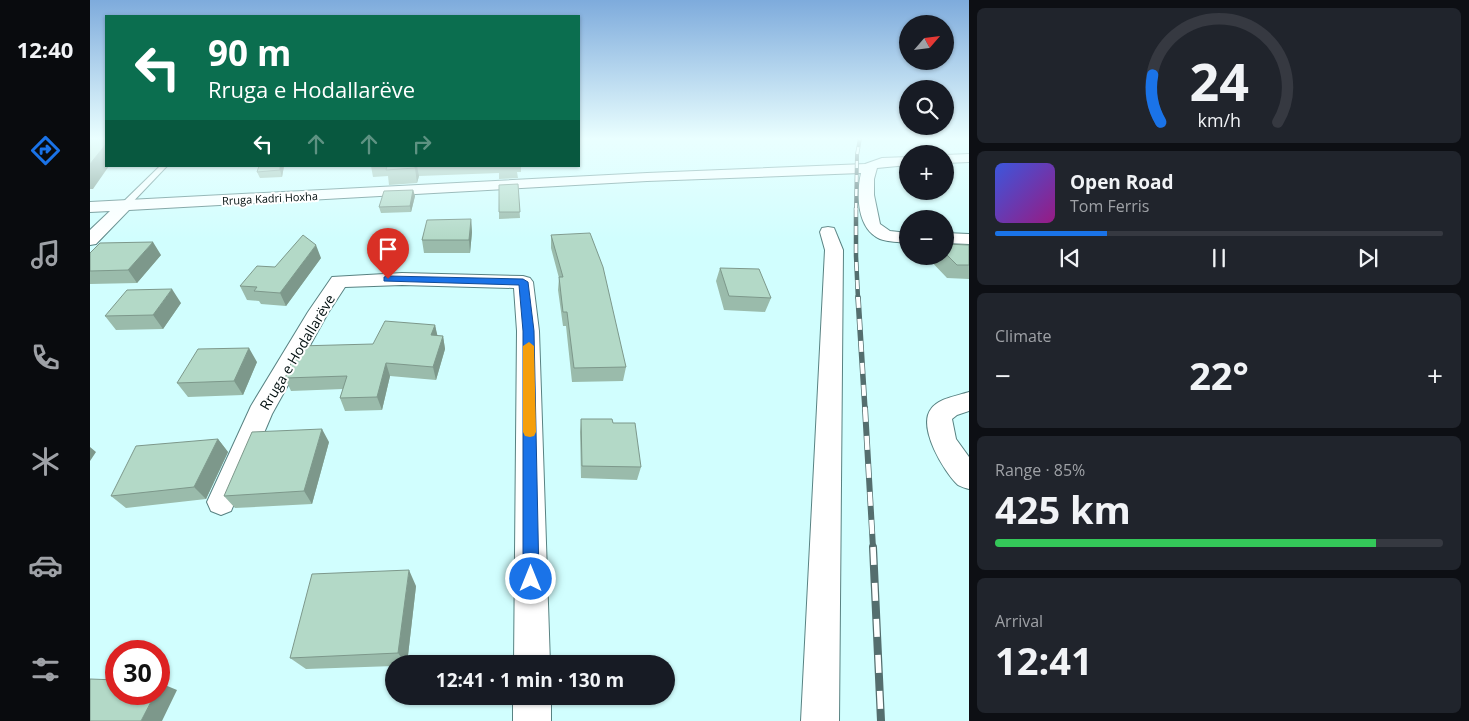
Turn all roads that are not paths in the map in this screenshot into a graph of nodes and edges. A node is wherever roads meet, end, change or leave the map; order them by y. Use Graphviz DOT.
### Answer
graph roads {
  1 [pos="158,172"];
  2 [pos="779,172"];
  3 [pos="869,172"];
  4 [pos="124,206"];
  5 [pos="90,207"];
  6 [pos="828,232"];
  7 [pos="899,237"];
  8 [pos="954,238"];
  9 [pos="969,239"];
  10 [pos="90,240"];
  11 [pos="969,402"];
  12 [pos="969,477"];
  13 [pos="221,502"];
  14 [pos="532,655"];
  15 [pos="532,705"];
  16 [pos="532,721"];
  17 [pos="820,721"];
  1 -- 4 [label="lane"];
  2 -- 4 [label="street, Rruga Kadri Hoxha"];
  3 -- 7 [label="street"];
  4 -- 5 [label="street, Rruga Kadri Hoxha"];
  4 -- 10 [label="street"];
  6 -- 17 [label="street"];
  8 -- 9 [label="street"];
  11 -- 12 [label="street"];
  13 -- 14 [label="street, Rruga e Hodallarëve"];
  15 -- 16 [label="street"];
}
